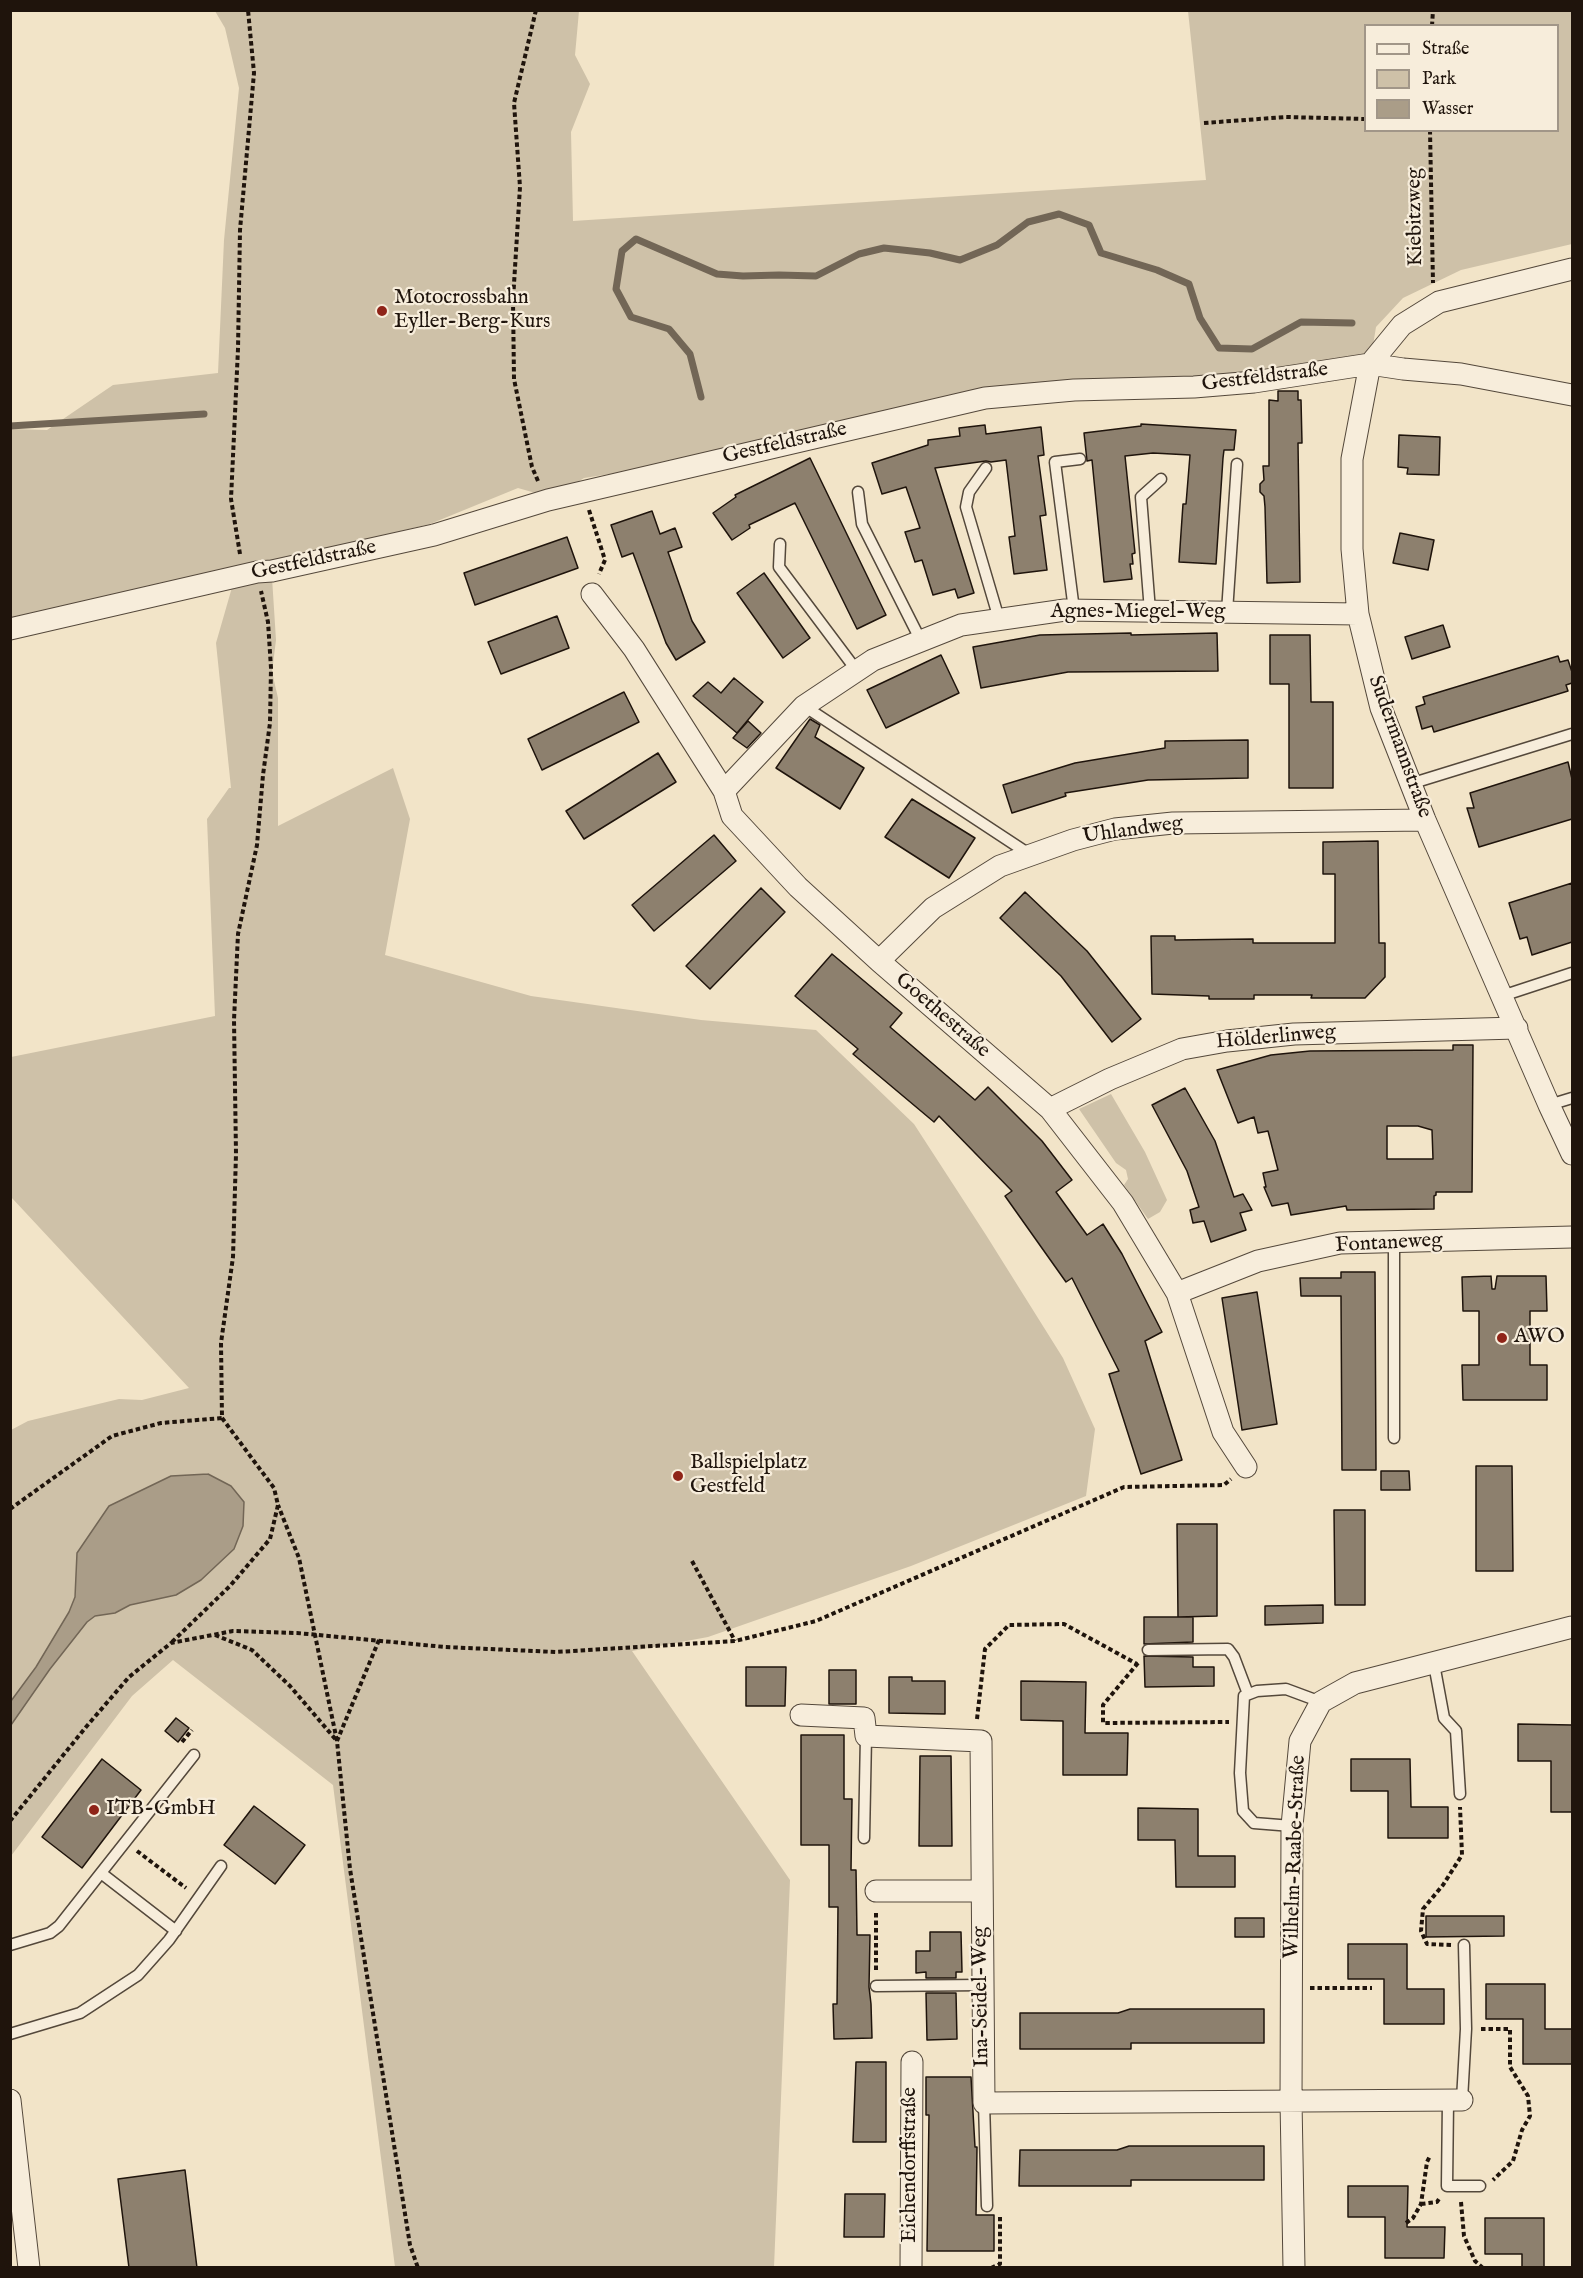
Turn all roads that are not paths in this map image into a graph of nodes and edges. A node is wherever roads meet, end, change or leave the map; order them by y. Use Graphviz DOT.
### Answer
graph roads {
  1 [pos="1572,269"];
  2 [pos="1370,364"];
  3 [pos="1572,395"];
  4 [pos="1080,459"];
  5 [pos="1237,464"];
  6 [pos="986,468"];
  7 [pos="1161,479"];
  8 [pos="858,492"];
  9 [pos="780,544"];
  10 [pos="592,594"];
  11 [pos="1074,610"];
  12 [pos="1150,611"];
  13 [pos="1227,612"];
  14 [pos="1358,614"];
  15 [pos="999,619"];
  16 [pos="10,629"];
  17 [pos="921,641"];
  18 [pos="857,671"];
  19 [pos="804,706"];
  20 [pos="1572,734"];
  21 [pos="1410,784"];
  22 [pos="724,791"];
  23 [pos="1425,820"];
  24 [pos="1029,854"];
  25 [pos="879,961"];
  26 [pos="1572,973"];
  27 [pos="1502,996"];
  28 [pos="1517,1028"];
  29 [pos="1572,1098"];
  30 [pos="1549,1105"];
  31 [pos="1050,1109"];
  32 [pos="1572,1154"];
  33 [pos="1572,1237"];
  34 [pos="1394,1242"];
  35 [pos="1177,1293"];
  36 [pos="1394,1438"];
  37 [pos="1245,1467"];
  38 [pos="1572,1627"];
  39 [pos="1148,1650"];
  40 [pos="1434,1664"];
  41 [pos="1248,1694"];
  42 [pos="1321,1702"];
  43 [pos="801,1715"];
  44 [pos="866,1736"];
  45 [pos="194,1755"];
  46 [pos="1460,1794"];
  47 [pos="1293,1826"];
  48 [pos="864,1838"];
  49 [pos="220,1866"];
  50 [pos="101,1873"];
  51 [pos="876,1891"];
  52 [pos="981,1891"];
  53 [pos="176,1931"];
  54 [pos="10,1945"];
  55 [pos="1464,1945"];
  56 [pos="982,1985"];
  57 [pos="876,1986"];
  58 [pos="10,2034"];
  59 [pos="912,2062"];
  60 [pos="10,2100"];
  61 [pos="1291,2101"];
  62 [pos="1455,2101"];
  63 [pos="984,2103"];
  64 [pos="1480,2186"];
  65 [pos="987,2206"];
  66 [pos="29,2268"];
  67 [pos="911,2268"];
  68 [pos="1294,2268"];
  1 -- 2 [label="street, Sudermannstraße"];
  2 -- 3 [label="street, Gestfeldstraße"];
  2 -- 14 [label="street, Sudermannstraße"];
  2 -- 16 [label="street, Gestfeldstraße"];
  4 -- 11 [label="lane"];
  5 -- 13 [label="lane"];
  6 -- 15 [label="lane"];
  7 -- 12 [label="lane"];
  8 -- 17 [label="lane"];
  9 -- 18 [label="lane"];
  10 -- 22 [label="street, Goethestraße"];
  11 -- 12 [label="street, Agnes-Miegel-Weg"];
  11 -- 15 [label="street, Agnes-Miegel-Weg"];
  12 -- 13 [label="street, Agnes-Miegel-Weg"];
  13 -- 14 [label="street, Agnes-Miegel-Weg"];
  14 -- 21 [label="street, Sudermannstraße"];
  15 -- 17 [label="street, Agnes-Miegel-Weg"];
  17 -- 18 [label="street, Agnes-Miegel-Weg"];
  18 -- 19 [label="street, Agnes-Miegel-Weg"];
  19 -- 22 [label="street, Agnes-Miegel-Weg"];
  19 -- 24 [label="lane"];
  20 -- 21 [label="lane"];
  21 -- 23 [label="street, Sudermannstraße"];
  22 -- 25 [label="street, Goethestraße"];
  23 -- 24 [label="street, Uhlandweg"];
  23 -- 27 [label="street, Sudermannstraße"];
  24 -- 25 [label="street, Uhlandweg"];
  25 -- 31 [label="street, Goethestraße"];
  26 -- 27 [label="lane"];
  27 -- 28 [label="street, Sudermannstraße"];
  28 -- 30 [label="street, Sudermannstraße"];
  28 -- 31 [label="street, Hölderlinweg"];
  29 -- 30 [label="lane"];
  30 -- 32 [label="street, Sudermannstraße"];
  31 -- 35 [label="street, Goethestraße"];
  33 -- 34 [label="street, Fontaneweg"];
  34 -- 35 [label="street, Fontaneweg"];
  34 -- 36 [label="lane"];
  35 -- 37 [label="street, Goethestraße"];
  38 -- 40 [label="street"];
  39 -- 41 [label="lane"];
  40 -- 42 [label="street"];
  40 -- 46 [label="lane"];
  41 -- 42 [label="lane"];
  41 -- 47 [label="lane"];
  42 -- 47 [label="street, Wilhelm-Raabe-Straße"];
  43 -- 44 [label="street"];
  44 -- 48 [label="lane"];
  44 -- 52 [label="street, Ina-Seidel-Weg"];
  45 -- 50 [label="lane"];
  47 -- 61 [label="street, Wilhelm-Raabe-Straße"];
  49 -- 53 [label="lane"];
  50 -- 53 [label="lane"];
  50 -- 54 [label="lane"];
  51 -- 52 [label="street"];
  52 -- 56 [label="street, Ina-Seidel-Weg"];
  53 -- 58 [label="lane"];
  55 -- 62 [label="lane"];
  56 -- 57 [label="lane"];
  56 -- 63 [label="street, Ina-Seidel-Weg"];
  59 -- 67 [label="street, Eichendorffstraße"];
  60 -- 66 [label="street"];
  61 -- 62 [label="street"];
  61 -- 63 [label="street"];
  61 -- 68 [label="street, Wilhelm-Raabe-Straße"];
  62 -- 64 [label="lane"];
  63 -- 65 [label="lane"];
}
